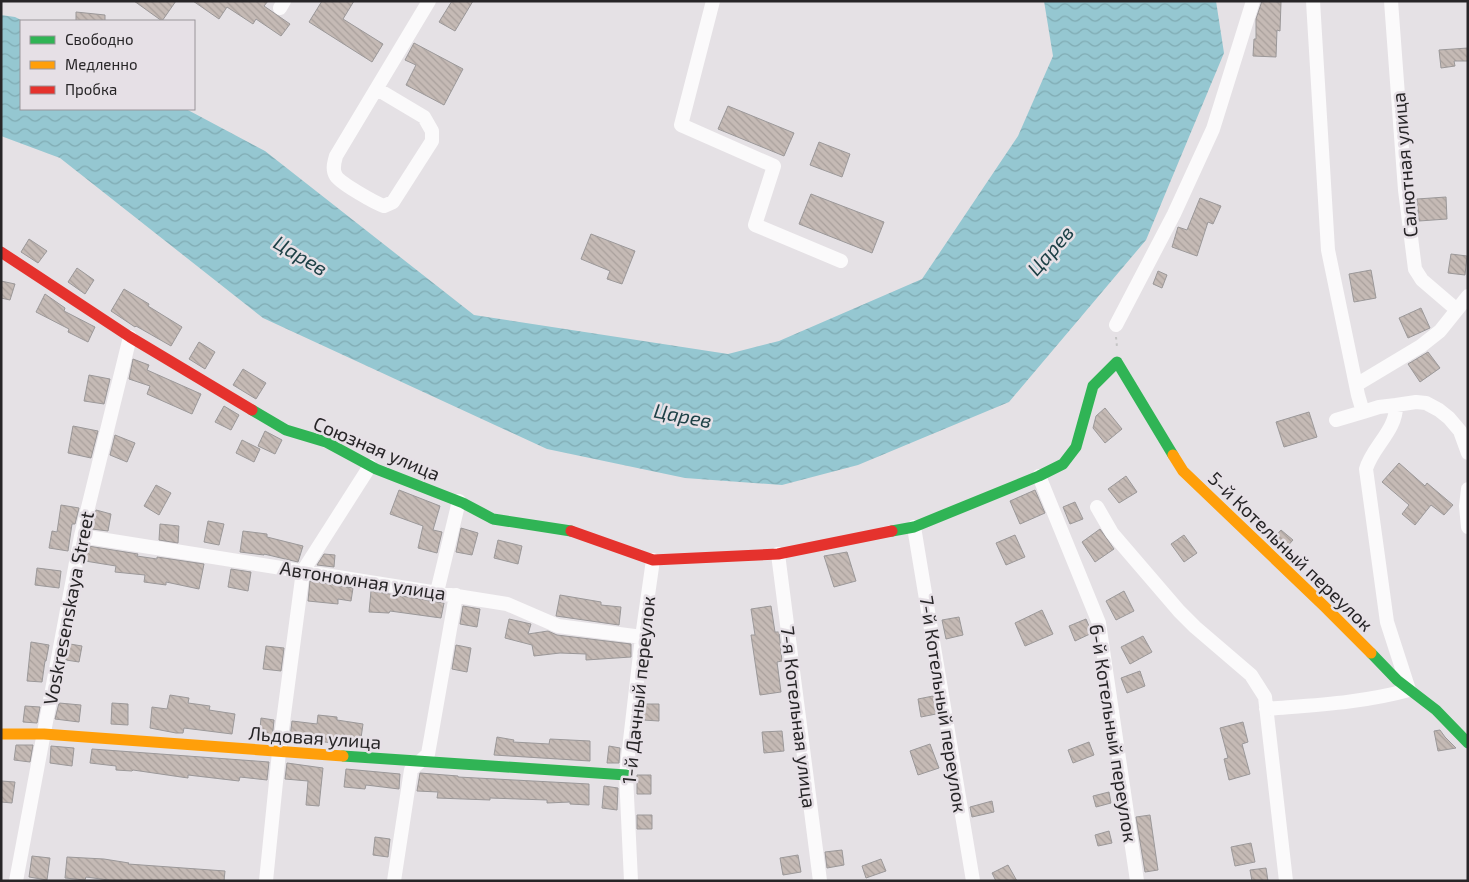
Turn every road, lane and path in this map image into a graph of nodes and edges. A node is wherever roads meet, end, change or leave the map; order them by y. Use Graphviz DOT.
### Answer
graph roads {
  1 [pos="429,1"];
  2 [pos="713,1"];
  3 [pos="1253,1"];
  4 [pos="1313,1"];
  5 [pos="1391,1"];
  6 [pos="377,89"];
  7 [pos="1,252"];
  8 [pos="841,261"];
  9 [pos="1468,296"];
  10 [pos="1457,310"];
  11 [pos="1116,325"];
  12 [pos="130,337"];
  13 [pos="1117,362"];
  14 [pos="1356,385"];
  15 [pos="1396,405"];
  16 [pos="1363,412"];
  17 [pos="1336,420"];
  18 [pos="1468,453"];
  19 [pos="370,466"];
  20 [pos="1039,476"];
  21 [pos="1468,489"];
  22 [pos="459,501"];
  23 [pos="1097,506"];
  24 [pos="914,526"];
  25 [pos="1468,527"];
  26 [pos="81,536"];
  27 [pos="778,554"];
  28 [pos="653,560"];
  29 [pos="303,571"];
  30 [pos="437,592"];
  31 [pos="456,595"];
  32 [pos="642,637"];
  33 [pos="1409,690"];
  34 [pos="1266,709"];
  35 [pos="1,734"];
  36 [pos="44,734"];
  37 [pos="1468,742"];
  38 [pos="280,752"];
  39 [pos="418,762"];
  40 [pos="626,776"];
  41 [pos="16,881"];
  42 [pos="266,881"];
  43 [pos="394,881"];
  44 [pos="631,881"];
  45 [pos="820,881"];
  46 [pos="973,881"];
  47 [pos="1137,881"];
  48 [pos="1286,881"];
  1 -- 6 [label="street"];
  2 -- 8 [label="street"];
  3 -- 11 [label="street"];
  4 -- 14 [label="street"];
  5 -- 10 [label="street, Салютная улица"];
  6 -- 6 [label="street"];
  7 -- 12 [label="street, Союзная улица"];
  9 -- 10 [label="street"];
  10 -- 14 [label="street"];
  11 -- 13 [label="path"];
  12 -- 19 [label="street, Союзная улица"];
  12 -- 26 [label="street, Voskresenskaya Street"];
  13 -- 20 [label="street, Союзная улица"];
  13 -- 33 [label="street, 5-й Котельный переулок"];
  14 -- 16 [label="street"];
  15 -- 16 [label="street"];
  15 -- 18 [label="street"];
  15 -- 33 [label="street"];
  16 -- 17 [label="street"];
  19 -- 22 [label="street, Союзная улица"];
  19 -- 29 [label="street"];
  20 -- 24 [label="street, Союзная улица"];
  20 -- 47 [label="street, 6-й Котельный переулок"];
  21 -- 25 [label="street"];
  22 -- 28 [label="street, Союзная улица"];
  22 -- 30 [label="street"];
  23 -- 34 [label="street"];
  24 -- 27 [label="street, Союзная улица"];
  24 -- 46 [label="street, 7-й Котельный переулок"];
  26 -- 29 [label="street, Автономная улица"];
  26 -- 36 [label="street, Voskresenskaya Street"];
  27 -- 28 [label="street, Союзная улица"];
  27 -- 45 [label="street, 7-я Котельная улица"];
  28 -- 32 [label="street, 1-й Дачный переулок"];
  29 -- 30 [label="street, Автономная улица"];
  29 -- 38 [label="street"];
  30 -- 31 [label="street, Автономная улица"];
  31 -- 32 [label="street, Автономная улица"];
  31 -- 39 [label="street"];
  32 -- 40 [label="street, 1-й Дачный переулок"];
  33 -- 34 [label="street"];
  33 -- 37 [label="street, 5-й Котельный переулок"];
  34 -- 48 [label="street"];
  35 -- 36 [label="street, Льдовая улица"];
  36 -- 38 [label="street, Льдовая улица"];
  36 -- 41 [label="street, Voskresenskaya Street"];
  38 -- 39 [label="street, Льдовая улица"];
  38 -- 42 [label="street"];
  39 -- 40 [label="street, Льдовая улица"];
  39 -- 43 [label="street"];
  40 -- 44 [label="street, 1-й Дачный переулок"];
}
